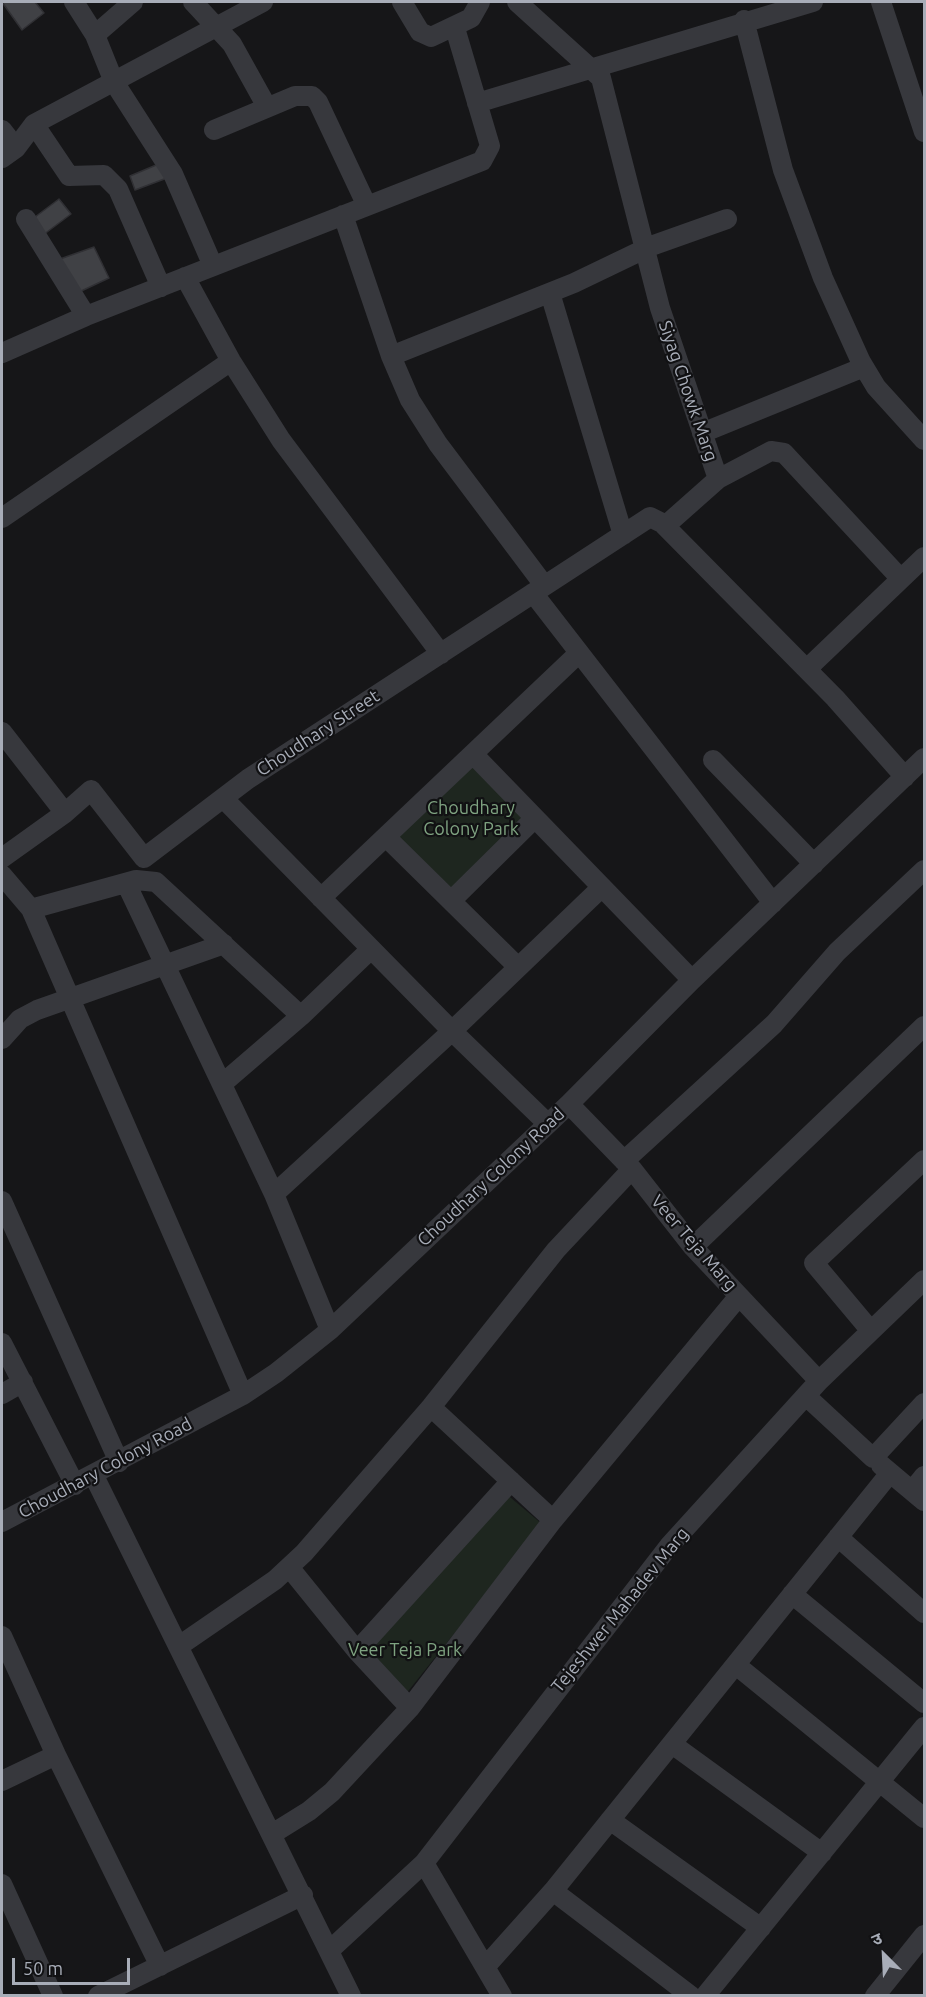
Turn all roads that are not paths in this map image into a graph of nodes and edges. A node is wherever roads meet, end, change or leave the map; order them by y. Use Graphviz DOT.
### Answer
graph roads {
  1 [pos="74,2"];
  2 [pos="133,2"];
  3 [pos="193,2"];
  4 [pos="263,2"];
  5 [pos="402,2"];
  6 [pos="480,2"];
  7 [pos="517,2"];
  8 [pos="813,2"];
  9 [pos="882,2"];
  10 [pos="744,20"];
  11 [pos="217,26"];
  12 [pos="455,27"];
  13 [pos="95,34"];
  14 [pos="590,68"];
  15 [pos="114,82"];
  16 [pos="477,103"];
  17 [pos="267,108"];
  18 [pos="923,121"];
  19 [pos="34,124"];
  20 [pos="2,130"];
  21 [pos="214,130"];
  22 [pos="9,153"];
  23 [pos="367,206"];
  24 [pos="343,215"];
  25 [pos="26,219"];
  26 [pos="727,219"];
  27 [pos="646,249"];
  28 [pos="213,266"];
  29 [pos="185,277"];
  30 [pos="161,286"];
  31 [pos="550,293"];
  32 [pos="86,316"];
  33 [pos="2,353"];
  34 [pos="391,356"];
  35 [pos="231,361"];
  36 [pos="864,367"];
  37 [pos="702,433"];
  38 [pos="924,440"];
  39 [pos="718,479"];
  40 [pos="2,518"];
  41 [pos="666,525"];
  42 [pos="623,535"];
  43 [pos="924,557"];
  44 [pos="901,579"];
  45 [pos="538,589"];
  46 [pos="441,654"];
  47 [pos="579,654"];
  48 [pos="810,666"];
  49 [pos="2,732"];
  50 [pos="472,754"];
  51 [pos="924,758"];
  52 [pos="713,760"];
  53 [pos="905,777"];
  54 [pos="223,798"];
  55 [pos="65,813"];
  56 [pos="535,818"];
  57 [pos="386,837"];
  58 [pos="2,858"];
  59 [pos="814,864"];
  60 [pos="924,870"];
  61 [pos="2,875"];
  62 [pos="126,883"];
  63 [pos="602,887"];
  64 [pos="321,898"];
  65 [pos="452,901"];
  66 [pos="773,903"];
  67 [pos="31,909"];
  68 [pos="224,944"];
  69 [pos="371,949"];
  70 [pos="165,963"];
  71 [pos="518,967"];
  72 [pos="692,980"];
  73 [pos="70,998"];
  74 [pos="301,1016"];
  75 [pos="924,1026"];
  76 [pos="452,1031"];
  77 [pos="2,1039"];
  78 [pos="222,1084"];
  79 [pos="569,1104"];
  80 [pos="548,1124"];
  81 [pos="924,1160"];
  82 [pos="628,1165"];
  83 [pos="274,1194"];
  84 [pos="2,1201"];
  85 [pos="693,1247"];
  86 [pos="924,1280"];
  87 [pos="739,1296"];
  88 [pos="330,1330"];
  89 [pos="871,1331"];
  90 [pos="2,1343"];
  91 [pos="819,1381"];
  92 [pos="23,1382"];
  93 [pos="2,1394"];
  94 [pos="243,1395"];
  95 [pos="806,1396"];
  96 [pos="924,1403"];
  97 [pos="431,1407"];
  98 [pos="873,1458"];
  99 [pos="119,1462"];
  100 [pos="890,1473"];
  101 [pos="94,1476"];
  102 [pos="511,1481"];
  103 [pos="75,1485"];
  104 [pos="920,1489"];
  105 [pos="553,1520"];
  106 [pos="2,1522"];
  107 [pos="838,1537"];
  108 [pos="289,1567"];
  109 [pos="792,1594"];
  110 [pos="924,1613"];
  111 [pos="2,1636"];
  112 [pos="178,1646"];
  113 [pos="357,1652"];
  114 [pos="736,1665"];
  115 [pos="924,1703"];
  116 [pos="410,1708"];
  117 [pos="924,1727"];
  118 [pos="672,1744"];
  119 [pos="56,1755"];
  120 [pos="881,1781"];
  121 [pos="2,1782"];
  122 [pos="924,1818"];
  123 [pos="610,1820"];
  124 [pos="272,1834"];
  125 [pos="822,1853"];
  126 [pos="424,1863"];
  127 [pos="553,1891"];
  128 [pos="303,1895"];
  129 [pos="4,1896"];
  130 [pos="761,1928"];
  131 [pos="924,1935"];
  132 [pos="330,1950"];
  133 [pos="160,1966"];
  134 [pos="486,1966"];
  135 [pos="110,1993"];
  136 [pos="53,1995"];
  137 [pos="351,1995"];
  138 [pos="502,1995"];
  139 [pos="691,1995"];
  140 [pos="705,1995"];
  141 [pos="875,1995"];
  1 -- 13 [label="street"];
  2 -- 13 [label="street"];
  3 -- 11 [label="street"];
  4 -- 11 [label="street"];
  5 -- 12 [label="street"];
  6 -- 12 [label="street"];
  7 -- 14 [label="street, Siyag Chowk Marg"];
  8 -- 10 [label="street"];
  9 -- 18 [label="street"];
  10 -- 14 [label="street"];
  10 -- 36 [label="street"];
  11 -- 15 [label="street"];
  11 -- 17 [label="street"];
  12 -- 16 [label="street"];
  13 -- 15 [label="street"];
  14 -- 16 [label="street"];
  14 -- 27 [label="street, Siyag Chowk Marg"];
  15 -- 19 [label="street"];
  15 -- 28 [label="street"];
  16 -- 23 [label="street"];
  17 -- 21 [label="street"];
  17 -- 23 [label="street"];
  19 -- 22 [label="street"];
  19 -- 30 [label="street"];
  20 -- 22 [label="street"];
  23 -- 24 [label="street"];
  24 -- 28 [label="street"];
  24 -- 34 [label="street"];
  25 -- 32 [label="street"];
  26 -- 27 [label="street"];
  27 -- 31 [label="street"];
  27 -- 37 [label="street, Siyag Chowk Marg"];
  28 -- 29 [label="street"];
  29 -- 30 [label="street"];
  29 -- 35 [label="street"];
  30 -- 32 [label="street"];
  31 -- 34 [label="street"];
  31 -- 42 [label="street"];
  32 -- 33 [label="street"];
  34 -- 45 [label="street"];
  35 -- 40 [label="street"];
  35 -- 46 [label="street"];
  36 -- 37 [label="street"];
  36 -- 38 [label="street"];
  37 -- 39 [label="street, Siyag Chowk Marg"];
  39 -- 41 [label="street, Siyag Chowk Marg"];
  39 -- 44 [label="street"];
  41 -- 42 [label="street, Choudhary Street"];
  41 -- 53 [label="street"];
  42 -- 45 [label="street, Choudhary Street"];
  43 -- 44 [label="street"];
  44 -- 48 [label="street"];
  45 -- 46 [label="street, Choudhary Street"];
  45 -- 47 [label="street"];
  46 -- 54 [label="street, Choudhary Street"];
  47 -- 50 [label="street"];
  47 -- 66 [label="street"];
  49 -- 55 [label="street"];
  50 -- 56 [label="street"];
  50 -- 57 [label="street"];
  51 -- 53 [label="street, Choudhary Colony Road"];
  52 -- 59 [label="street"];
  53 -- 59 [label="street, Choudhary Colony Road"];
  54 -- 55 [label="street, Choudhary Street"];
  54 -- 64 [label="street"];
  55 -- 58 [label="street, Choudhary Street"];
  56 -- 63 [label="street"];
  56 -- 65 [label="street"];
  57 -- 64 [label="street"];
  57 -- 65 [label="street"];
  59 -- 66 [label="street, Choudhary Colony Road"];
  60 -- 82 [label="street"];
  61 -- 67 [label="street"];
  62 -- 67 [label="street"];
  62 -- 68 [label="street"];
  62 -- 70 [label="street"];
  63 -- 71 [label="street"];
  63 -- 72 [label="street"];
  64 -- 69 [label="street"];
  65 -- 71 [label="street"];
  66 -- 72 [label="street, Choudhary Colony Road"];
  67 -- 73 [label="street"];
  68 -- 70 [label="street"];
  68 -- 74 [label="street"];
  69 -- 74 [label="street"];
  69 -- 76 [label="street"];
  70 -- 73 [label="street"];
  70 -- 78 [label="street"];
  71 -- 76 [label="street"];
  72 -- 79 [label="street, Choudhary Colony Road"];
  73 -- 77 [label="street"];
  73 -- 94 [label="street"];
  74 -- 78 [label="street"];
  75 -- 85 [label="street"];
  76 -- 80 [label="street"];
  76 -- 83 [label="street"];
  78 -- 83 [label="street"];
  79 -- 80 [label="street, Choudhary Colony Road"];
  79 -- 82 [label="street, Veer Teja Marg"];
  80 -- 88 [label="street, Choudhary Colony Road"];
  81 -- 89 [label="street"];
  82 -- 85 [label="street, Veer Teja Marg"];
  82 -- 97 [label="street"];
  83 -- 88 [label="street"];
  84 -- 99 [label="street"];
  85 -- 87 [label="street, Veer Teja Marg"];
  86 -- 89 [label="street, Tejeshwer Mahadev Marg"];
  87 -- 91 [label="street, Veer Teja Marg"];
  87 -- 105 [label="street"];
  88 -- 94 [label="street, Choudhary Colony Road"];
  89 -- 91 [label="street, Tejeshwer Mahadev Marg"];
  90 -- 92 [label="street"];
  91 -- 95 [label="street, Tejeshwer Mahadev Marg"];
  92 -- 93 [label="street"];
  92 -- 103 [label="street"];
  94 -- 99 [label="street, Choudhary Colony Road"];
  95 -- 98 [label="street"];
  95 -- 126 [label="street, Tejeshwer Mahadev Marg"];
  96 -- 98 [label="street"];
  97 -- 102 [label="street"];
  97 -- 108 [label="street"];
  98 -- 100 [label="street"];
  99 -- 101 [label="street, Choudhary Colony Road"];
  100 -- 104 [label="street"];
  100 -- 107 [label="street"];
  101 -- 103 [label="street, Choudhary Colony Road"];
  101 -- 112 [label="street"];
  102 -- 105 [label="street"];
  102 -- 113 [label="street"];
  103 -- 106 [label="street, Choudhary Colony Road"];
  105 -- 116 [label="street"];
  107 -- 109 [label="street"];
  107 -- 110 [label="street"];
  108 -- 112 [label="street"];
  108 -- 113 [label="street"];
  109 -- 114 [label="street"];
  109 -- 115 [label="street"];
  111 -- 119 [label="street"];
  112 -- 124 [label="street"];
  113 -- 116 [label="street"];
  114 -- 118 [label="street"];
  114 -- 120 [label="street"];
  116 -- 124 [label="street"];
  117 -- 120 [label="street"];
  118 -- 123 [label="street"];
  118 -- 125 [label="street"];
  119 -- 121 [label="street"];
  119 -- 133 [label="street"];
  120 -- 122 [label="street"];
  120 -- 125 [label="street"];
  123 -- 127 [label="street"];
  123 -- 130 [label="street"];
  124 -- 128 [label="street"];
  125 -- 130 [label="street"];
  126 -- 132 [label="street, Tejeshwer Mahadev Marg"];
  126 -- 134 [label="street"];
  127 -- 134 [label="street"];
  127 -- 139 [label="street"];
  128 -- 132 [label="street"];
  128 -- 133 [label="street"];
  129 -- 136 [label="street"];
  130 -- 140 [label="street"];
  131 -- 141 [label="street"];
  132 -- 137 [label="street"];
  133 -- 135 [label="street"];
  134 -- 138 [label="street"];
}
